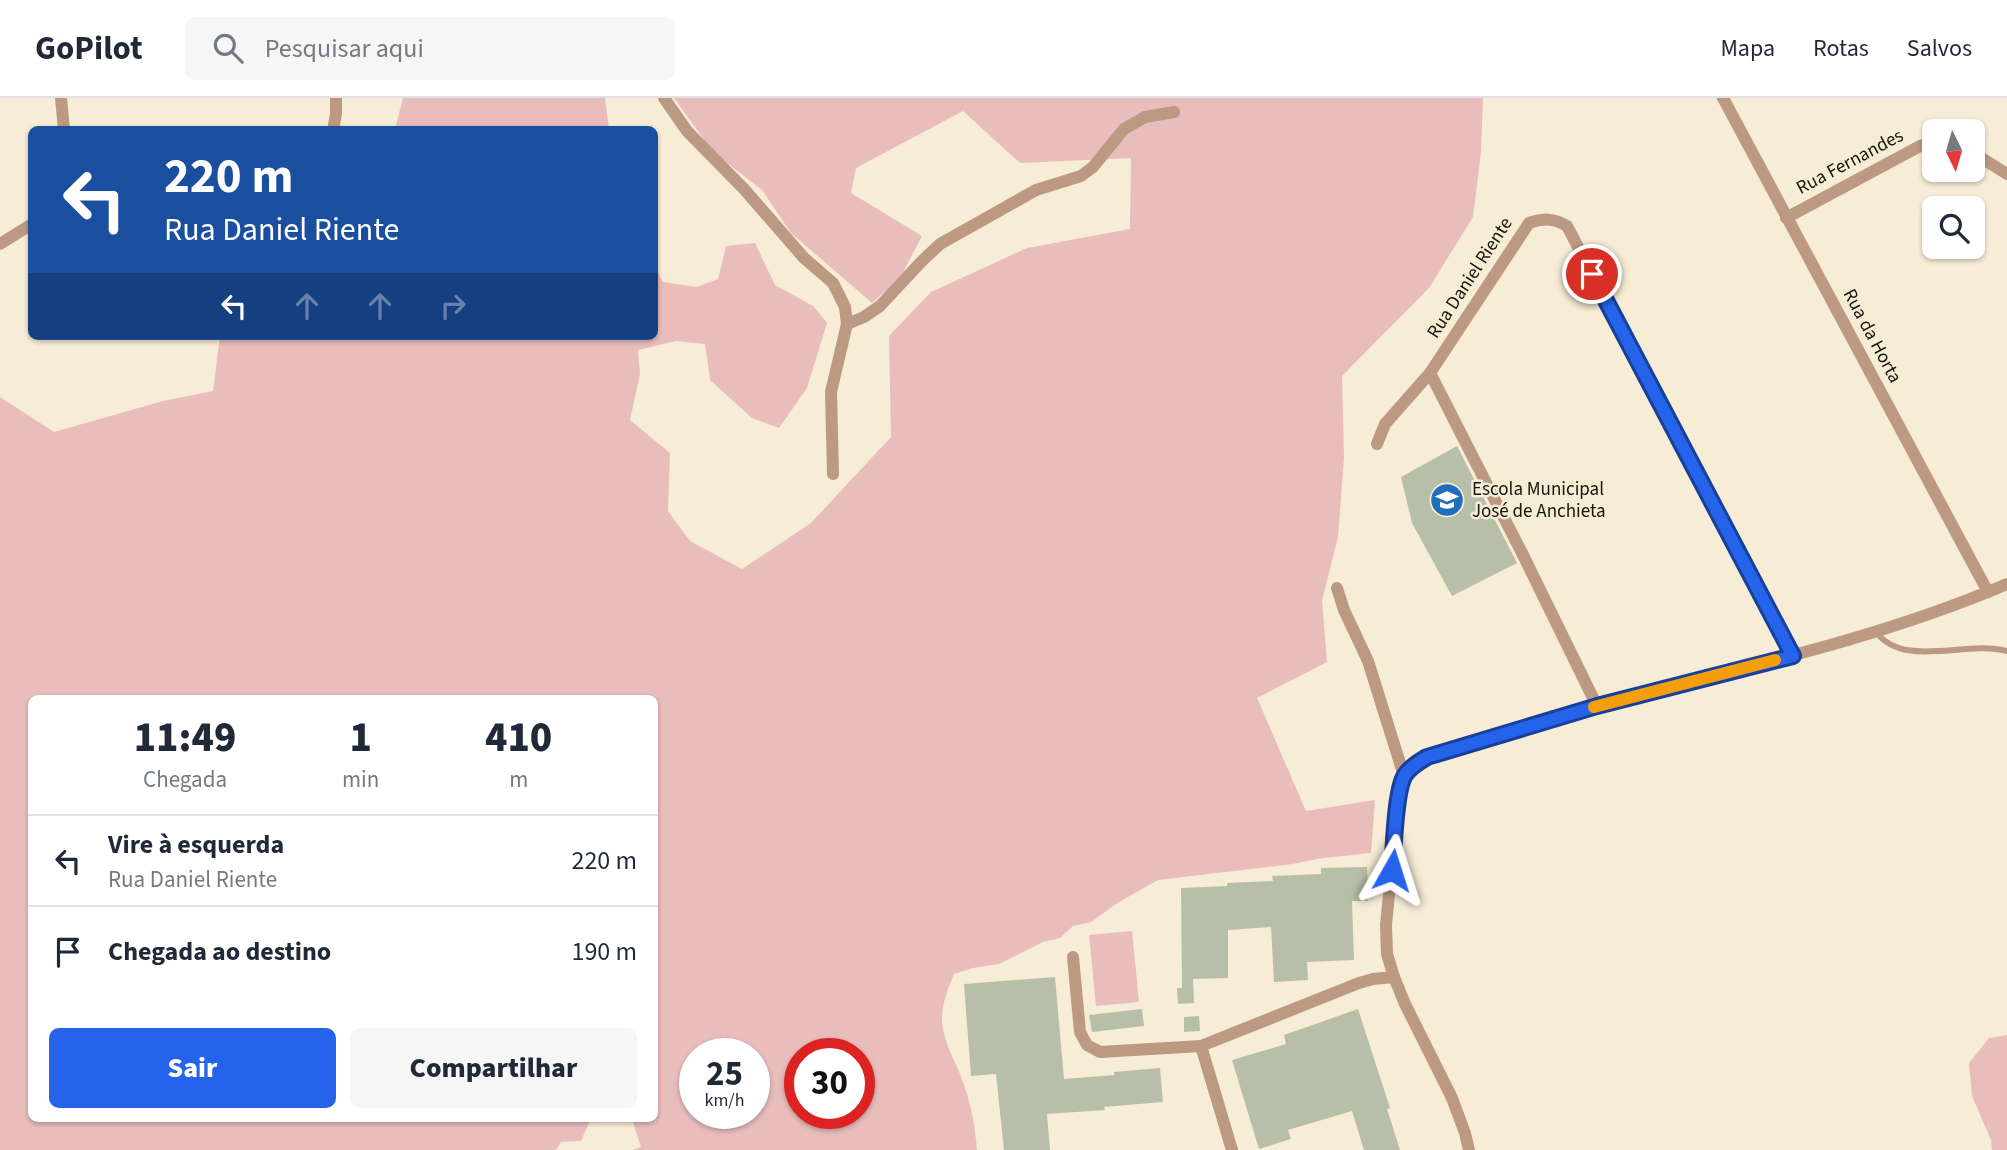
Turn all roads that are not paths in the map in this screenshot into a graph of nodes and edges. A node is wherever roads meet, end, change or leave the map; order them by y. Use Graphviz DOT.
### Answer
graph roads {
  1 [pos="61,98"];
  2 [pos="336,98"];
  3 [pos="664,98"];
  4 [pos="1723,98"];
  5 [pos="1174,111"];
  6 [pos="64,126"];
  7 [pos="334,126"];
  8 [pos="1922,145"];
  9 [pos="1985,160"];
  10 [pos="2007,174"];
  11 [pos="1786,218"];
  12 [pos="28,226"];
  13 [pos="0,244"];
  14 [pos="847,324"];
  15 [pos="1430,373"];
  16 [pos="1377,444"];
  17 [pos="833,474"];
  18 [pos="2007,584"];
  19 [pos="1337,588"];
  20 [pos="1988,592"];
  21 [pos="1876,632"];
  22 [pos="2007,651"];
  23 [pos="1793,656"];
  24 [pos="1597,706"];
  25 [pos="1404,776"];
  26 [pos="1073,957"];
  27 [pos="1394,977"];
  28 [pos="1201,1046"];
  29 [pos="1232,1150"];
  30 [pos="1469,1150"];
  1 -- 6 [label="street"];
  2 -- 7 [label="street"];
  3 -- 14 [label="street"];
  4 -- 11 [label="street, Rua da Horta"];
  5 -- 14 [label="street"];
  8 -- 11 [label="street, Rua Fernandes"];
  9 -- 10 [label="street"];
  11 -- 20 [label="street, Rua da Horta"];
  12 -- 13 [label="street"];
  14 -- 17 [label="street"];
  15 -- 16 [label="street, Rua Daniel Riente"];
  15 -- 23 [label="street, Rua Daniel Riente"];
  15 -- 24 [label="street"];
  18 -- 20 [label="street"];
  19 -- 25 [label="street"];
  20 -- 21 [label="street"];
  21 -- 22 [label="lane"];
  21 -- 23 [label="street"];
  23 -- 24 [label="street"];
  24 -- 25 [label="street"];
  25 -- 27 [label="street"];
  26 -- 28 [label="street"];
  27 -- 28 [label="street"];
  27 -- 30 [label="street"];
  28 -- 29 [label="street"];
}
